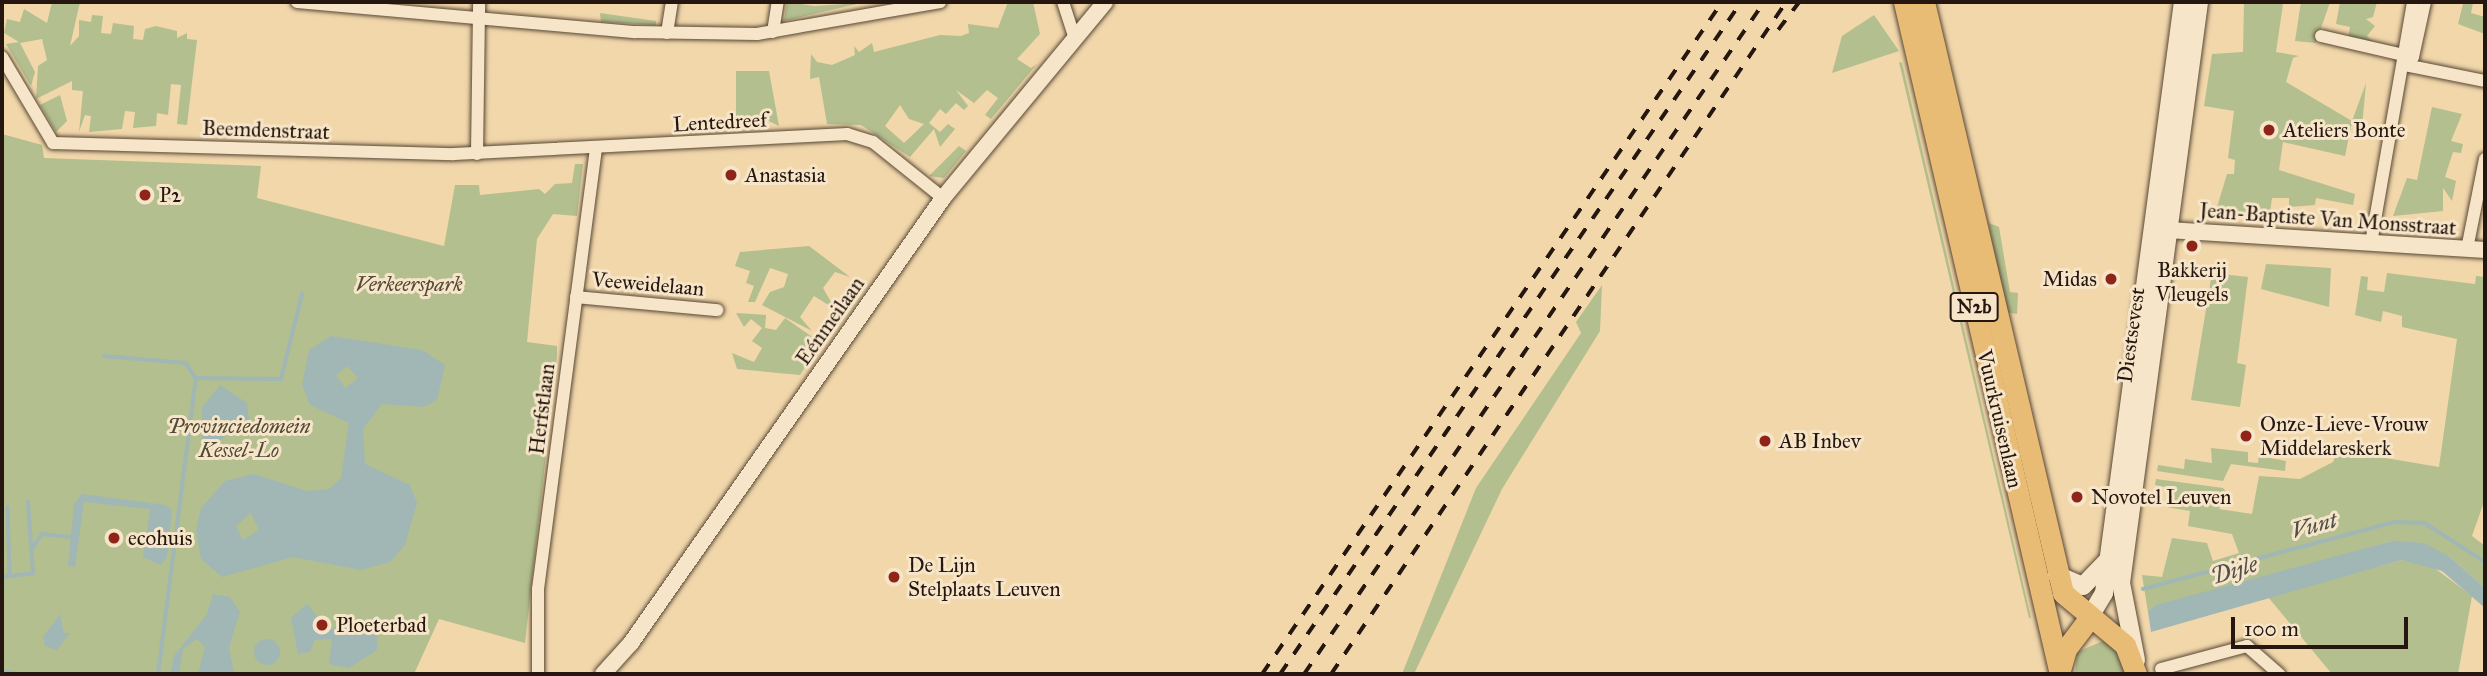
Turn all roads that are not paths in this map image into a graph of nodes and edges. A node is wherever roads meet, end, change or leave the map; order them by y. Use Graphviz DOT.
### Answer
graph roads {
  1 [pos="298,2"];
  2 [pos="479,2"];
  3 [pos="672,2"];
  4 [pos="778,2"];
  5 [pos="940,2"];
  6 [pos="1063,2"];
  7 [pos="1105,2"];
  8 [pos="1904,2"];
  9 [pos="1924,2"];
  10 [pos="2183,2"];
  11 [pos="2199,2"];
  12 [pos="2413,2"];
  13 [pos="2424,2"];
  14 [pos="479,20"];
  15 [pos="773,32"];
  16 [pos="667,33"];
  17 [pos="2321,36"];
  18 [pos="1075,38"];
  19 [pos="2,57"];
  20 [pos="2404,60"];
  21 [pos="2485,81"];
  22 [pos="596,149"];
  23 [pos="477,154"];
  24 [pos="2485,159"];
  25 [pos="943,198"];
  26 [pos="2168,230"];
  27 [pos="2371,243"];
  28 [pos="2467,249"];
  29 [pos="2485,250"];
  30 [pos="576,297"];
  31 [pos="717,310"];
  32 [pos="2109,557"];
  33 [pos="2057,575"];
  34 [pos="2089,618"];
  35 [pos="2117,636"];
  36 [pos="2071,642"];
  37 [pos="2161,669"];
  38 [pos="2060,673"];
  39 [pos="538,674"];
  40 [pos="603,674"];
  41 [pos="2137,674"];
  42 [pos="2279,674"];
  1 -- 14 [label="street"];
  2 -- 14 [label="street"];
  3 -- 16 [label="street"];
  4 -- 15 [label="street"];
  5 -- 15 [label="street"];
  6 -- 18 [label="street"];
  7 -- 18 [label="street, Eénmeilaan"];
  8 -- 38 [label="main road, Vuurkruisenlaan / N2b"];
  9 -- 33 [label="main road, Vuurkruisenlaan / N2b"];
  10 -- 32 [label="main road, Diestsevest"];
  11 -- 26 [label="main road, Diestsevest"];
  12 -- 20 [label="street"];
  13 -- 20 [label="street"];
  14 -- 16 [label="street"];
  14 -- 23 [label="street"];
  15 -- 16 [label="street"];
  17 -- 20 [label="street"];
  18 -- 25 [label="street, Eénmeilaan"];
  19 -- 23 [label="street, Beemdenstraat"];
  20 -- 21 [label="street"];
  20 -- 27 [label="street"];
  22 -- 23 [label="street, Lentedreef"];
  22 -- 25 [label="street, Lentedreef"];
  22 -- 30 [label="street, Herfstlaan"];
  24 -- 28 [label="street"];
  25 -- 40 [label="street, Eénmeilaan"];
  26 -- 27 [label="street, Jean-Baptiste Van Monsstraat"];
  26 -- 41 [label="main road, Diestsevest"];
  27 -- 28 [label="street, Jean-Baptiste Van Monsstraat"];
  28 -- 29 [label="street, Jean-Baptiste Van Monsstraat"];
  30 -- 31 [label="street, Veeweidelaan"];
  30 -- 39 [label="street, Herfstlaan"];
  32 -- 33 [label="main road"];
  32 -- 34 [label="main road, Diestsevest"];
  33 -- 34 [label="main road, Vuurkruisenlaan / N2b"];
  34 -- 35 [label="main road, N2b"];
  34 -- 36 [label="main road"];
  35 -- 36 [label="main road"];
  35 -- 41 [label="main road"];
  36 -- 38 [label="main road"];
  37 -- 42 [label="street"];
}
